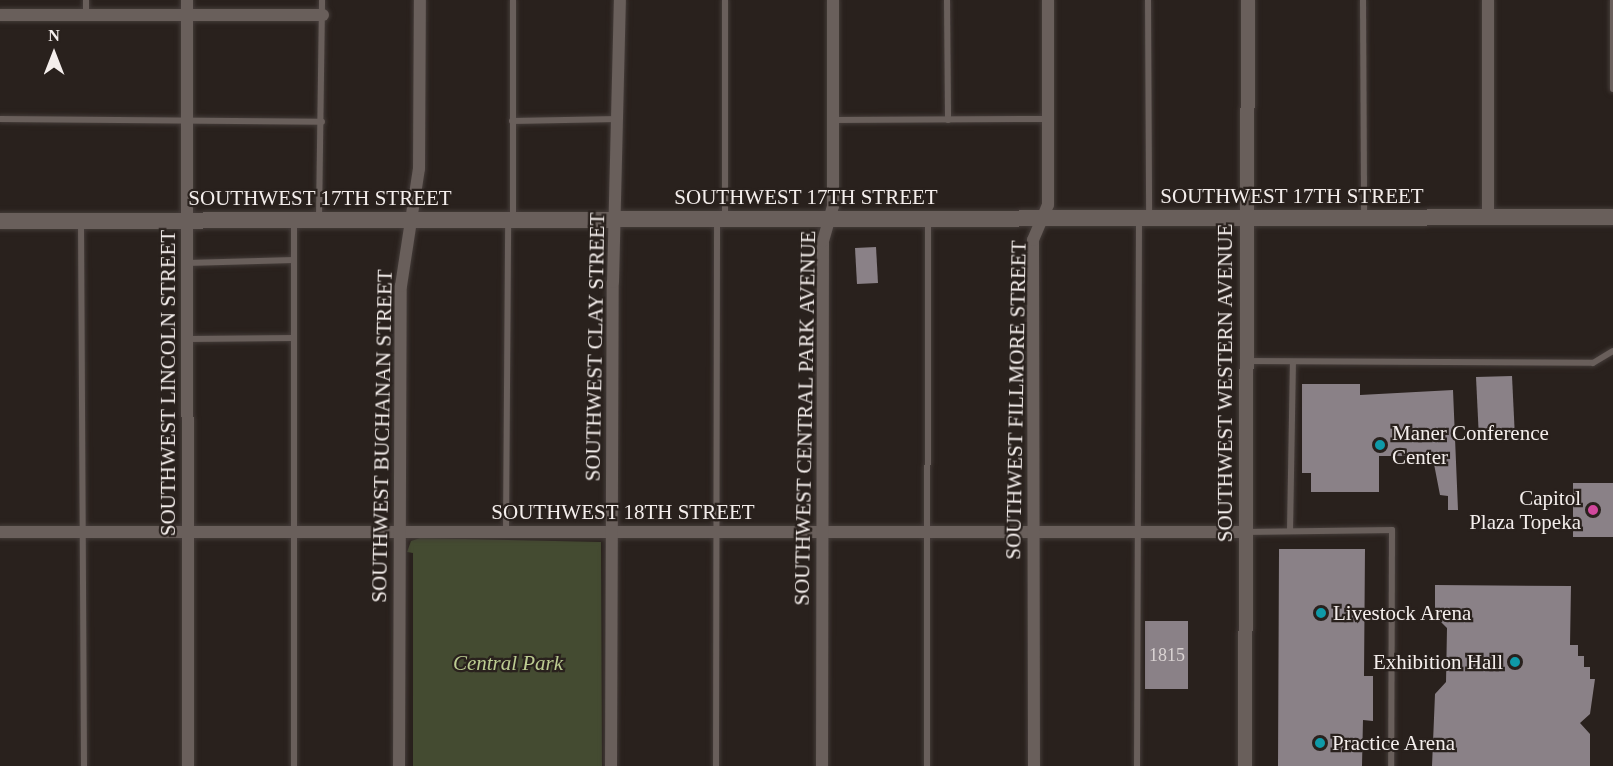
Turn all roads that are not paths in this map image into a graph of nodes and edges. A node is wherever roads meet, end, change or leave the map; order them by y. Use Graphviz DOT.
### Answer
graph roads {
  1 [pos="86,0"];
  2 [pos="187,0"];
  3 [pos="322,0"];
  4 [pos="420,0"];
  5 [pos="513,0"];
  6 [pos="620,0"];
  7 [pos="725,0"];
  8 [pos="833,0"];
  9 [pos="947,0"];
  10 [pos="1048,0"];
  11 [pos="1148,0"];
  12 [pos="1248,0"];
  13 [pos="1362,0"];
  14 [pos="1488,0"];
  15 [pos="1613,0"];
  16 [pos="0,15"];
  17 [pos="86,15"];
  18 [pos="187,15"];
  19 [pos="322,15"];
  20 [pos="1613,88"];
  21 [pos="0,119"];
  22 [pos="619,119"];
  23 [pos="1048,119"];
  24 [pos="187,120"];
  25 [pos="833,120"];
  26 [pos="948,120"];
  27 [pos="322,122"];
  28 [pos="512,122"];
  29 [pos="1247,218"];
  30 [pos="1364,218"];
  31 [pos="1488,218"];
  32 [pos="1613,218"];
  33 [pos="721,219"];
  34 [pos="828,219"];
  35 [pos="928,219"];
  36 [pos="1041,219"];
  37 [pos="1144,219"];
  38 [pos="187,220"];
  39 [pos="294,220"];
  40 [pos="319,220"];
  41 [pos="411,220"];
  42 [pos="510,220"];
  43 [pos="615,220"];
  44 [pos="0,221"];
  45 [pos="81,221"];
  46 [pos="294,260"];
  47 [pos="187,263"];
  48 [pos="294,338"];
  49 [pos="188,339"];
  50 [pos="1613,351"];
  51 [pos="1246,361"];
  52 [pos="1293,363"];
  53 [pos="82,531"];
  54 [pos="188,531"];
  55 [pos="294,531"];
  56 [pos="400,531"];
  57 [pos="506,531"];
  58 [pos="716,531"];
  59 [pos="822,531"];
  60 [pos="929,531"];
  61 [pos="1034,531"];
  62 [pos="1140,531"];
  63 [pos="1290,531"];
  64 [pos="0,532"];
  65 [pos="611,532"];
  66 [pos="1246,532"];
  67 [pos="84,766"];
  68 [pos="188,766"];
  69 [pos="294,766"];
  70 [pos="399,766"];
  71 [pos="611,766"];
  72 [pos="716,766"];
  73 [pos="822,766"];
  74 [pos="927,766"];
  75 [pos="1034,766"];
  76 [pos="1137,766"];
  77 [pos="1245,766"];
  78 [pos="1390,766"];
  1 -- 17 [label="lane"];
  2 -- 18 [label="street, SOUTHWEST LINCOLN STREET"];
  3 -- 19 [label="lane"];
  4 -- 41 [label="street, SOUTHWEST BUCHANAN STREET"];
  5 -- 28 [label="lane"];
  6 -- 22 [label="street, SOUTHWEST CLAY STREET"];
  7 -- 33 [label="lane"];
  8 -- 25 [label="street, SOUTHWEST CENTRAL PARK AVENUE"];
  9 -- 26 [label="lane"];
  10 -- 23 [label="street, SOUTHWEST FILLMORE STREET"];
  11 -- 37 [label="lane"];
  12 -- 29 [label="street, SOUTHWEST WESTERN AVENUE"];
  13 -- 30 [label="lane"];
  14 -- 31 [label="street"];
  15 -- 20 [label="lane"];
  16 -- 17 [label="street"];
  17 -- 18 [label="street"];
  18 -- 19 [label="street"];
  18 -- 24 [label="street, SOUTHWEST LINCOLN STREET"];
  19 -- 27 [label="lane"];
  21 -- 24 [label="lane"];
  22 -- 28 [label="lane"];
  22 -- 43 [label="street, SOUTHWEST CLAY STREET"];
  23 -- 26 [label="lane"];
  23 -- 36 [label="street, SOUTHWEST FILLMORE STREET"];
  24 -- 27 [label="lane"];
  24 -- 38 [label="street, SOUTHWEST LINCOLN STREET"];
  25 -- 26 [label="lane"];
  25 -- 34 [label="street, SOUTHWEST CENTRAL PARK AVENUE"];
  27 -- 40 [label="lane"];
  28 -- 42 [label="lane"];
  29 -- 30 [label="main road, SOUTHWEST 17TH STREET"];
  29 -- 37 [label="main road, SOUTHWEST 17TH STREET"];
  29 -- 51 [label="street, SOUTHWEST WESTERN AVENUE"];
  30 -- 31 [label="main road, SOUTHWEST 17TH STREET"];
  31 -- 32 [label="main road, SOUTHWEST 17TH STREET"];
  33 -- 34 [label="main road, SOUTHWEST 17TH STREET"];
  33 -- 43 [label="main road, SOUTHWEST 17TH STREET"];
  33 -- 58 [label="lane"];
  34 -- 35 [label="main road, SOUTHWEST 17TH STREET"];
  34 -- 59 [label="street, SOUTHWEST CENTRAL PARK AVENUE"];
  35 -- 36 [label="main road, SOUTHWEST 17TH STREET"];
  35 -- 60 [label="lane"];
  36 -- 37 [label="main road, SOUTHWEST 17TH STREET"];
  36 -- 61 [label="street, SOUTHWEST FILLMORE STREET"];
  37 -- 62 [label="lane"];
  38 -- 39 [label="main road, SOUTHWEST 17TH STREET"];
  38 -- 45 [label="main road, SOUTHWEST 17TH STREET"];
  38 -- 47 [label="street, SOUTHWEST LINCOLN STREET"];
  39 -- 40 [label="main road, SOUTHWEST 17TH STREET"];
  39 -- 46 [label="lane"];
  40 -- 41 [label="main road, SOUTHWEST 17TH STREET"];
  41 -- 42 [label="main road, SOUTHWEST 17TH STREET"];
  41 -- 56 [label="street, SOUTHWEST BUCHANAN STREET"];
  42 -- 43 [label="main road, SOUTHWEST 17TH STREET"];
  42 -- 57 [label="lane"];
  43 -- 65 [label="street, SOUTHWEST CLAY STREET"];
  44 -- 45 [label="main road, SOUTHWEST 17TH STREET"];
  45 -- 53 [label="lane"];
  46 -- 47 [label="lane"];
  46 -- 48 [label="lane"];
  47 -- 49 [label="street, SOUTHWEST LINCOLN STREET"];
  48 -- 49 [label="lane"];
  48 -- 55 [label="lane"];
  49 -- 54 [label="street, SOUTHWEST LINCOLN STREET"];
  50 -- 52 [label="lane"];
  51 -- 52 [label="lane"];
  51 -- 66 [label="street, SOUTHWEST WESTERN AVENUE"];
  52 -- 63 [label="lane"];
  53 -- 54 [label="street, SOUTHWEST 18TH STREET"];
  53 -- 64 [label="street, SOUTHWEST 18TH STREET"];
  53 -- 67 [label="lane"];
  54 -- 55 [label="street, SOUTHWEST 18TH STREET"];
  54 -- 68 [label="street, SOUTHWEST LINCOLN STREET"];
  55 -- 56 [label="street, SOUTHWEST 18TH STREET"];
  55 -- 69 [label="lane"];
  56 -- 57 [label="street, SOUTHWEST 18TH STREET"];
  56 -- 70 [label="street, SOUTHWEST BUCHANAN STREET"];
  57 -- 65 [label="street, SOUTHWEST 18TH STREET"];
  58 -- 59 [label="street, SOUTHWEST 18TH STREET"];
  58 -- 65 [label="street, SOUTHWEST 18TH STREET"];
  58 -- 72 [label="lane"];
  59 -- 60 [label="street, SOUTHWEST 18TH STREET"];
  59 -- 73 [label="street, SOUTHWEST CENTRAL PARK AVENUE"];
  60 -- 61 [label="street, SOUTHWEST 18TH STREET"];
  60 -- 74 [label="lane"];
  61 -- 62 [label="street, SOUTHWEST 18TH STREET"];
  61 -- 75 [label="street, SOUTHWEST FILLMORE STREET"];
  62 -- 66 [label="street, SOUTHWEST 18TH STREET"];
  62 -- 76 [label="lane"];
  63 -- 66 [label="lane"];
  63 -- 78 [label="lane"];
  65 -- 71 [label="street, SOUTHWEST CLAY STREET"];
  66 -- 77 [label="street, SOUTHWEST WESTERN AVENUE"];
}
